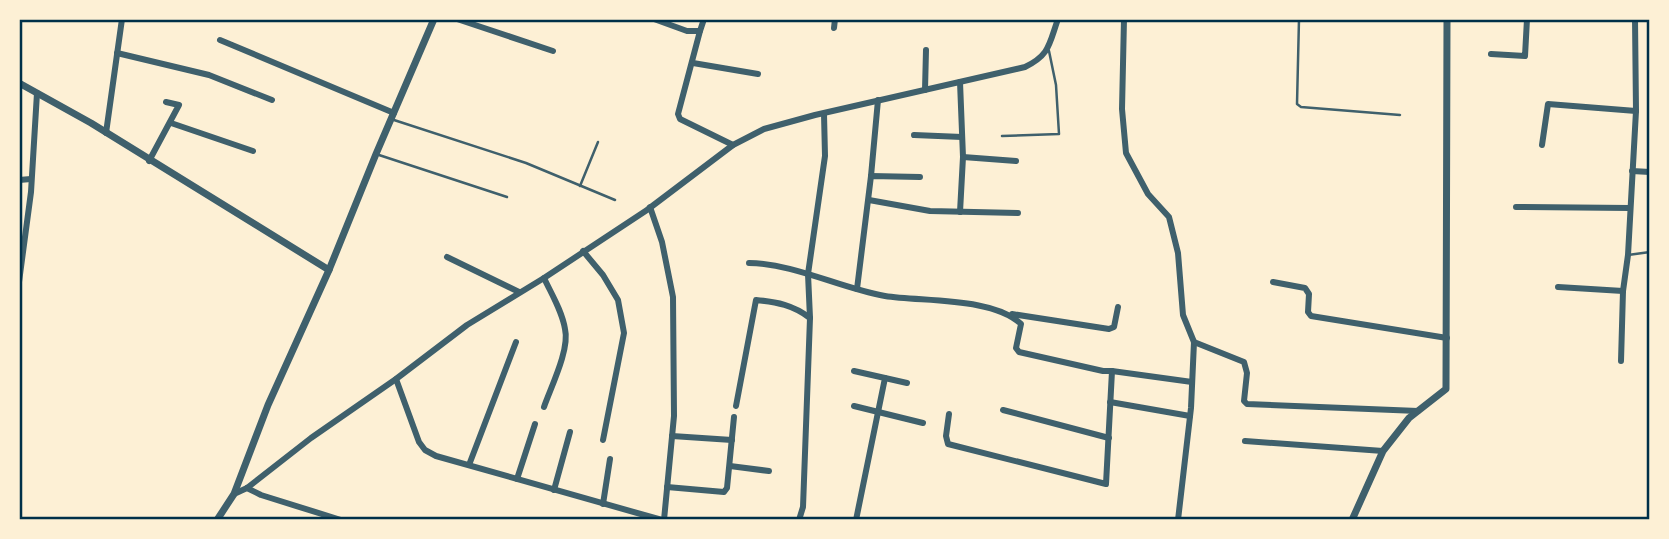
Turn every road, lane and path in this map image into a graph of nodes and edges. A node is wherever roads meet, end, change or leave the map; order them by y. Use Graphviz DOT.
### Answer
graph roads {
  1 [pos="122,19"];
  2 [pos="434,19"];
  3 [pos="457,19"];
  4 [pos="654,19"];
  5 [pos="704,19"];
  6 [pos="835,19"];
  7 [pos="1058,19"];
  8 [pos="1124,19"];
  9 [pos="1299,19"];
  10 [pos="1447,19"];
  11 [pos="1527,19"];
  12 [pos="1635,19"];
  13 [pos="834,28"];
  14 [pos="700,31"];
  15 [pos="220,40"];
  16 [pos="1048,48"];
  17 [pos="926,50"];
  18 [pos="554,51"];
  19 [pos="117,54"];
  20 [pos="1491,54"];
  21 [pos="692,63"];
  22 [pos="758,74"];
  23 [pos="960,82"];
  24 [pos="19,83"];
  25 [pos="925,90"];
  26 [pos="37,93"];
  27 [pos="272,100"];
  28 [pos="878,100"];
  29 [pos="166,102"];
  30 [pos="1636,111"];
  31 [pos="824,114"];
  32 [pos="1400,115"];
  33 [pos="393,116"];
  34 [pos="171,123"];
  35 [pos="106,133"];
  36 [pos="914,135"];
  37 [pos="1002,136"];
  38 [pos="962,137"];
  39 [pos="598,142"];
  40 [pos="733,145"];
  41 [pos="1542,145"];
  42 [pos="253,151"];
  43 [pos="376,155"];
  44 [pos="963,157"];
  45 [pos="149,161"];
  46 [pos="1016,161"];
  47 [pos="1632,171"];
  48 [pos="1650,172"];
  49 [pos="872,176"];
  50 [pos="920,177"];
  51 [pos="31,179"];
  52 [pos="19,180"];
  53 [pos="580,186"];
  54 [pos="506,197"];
  55 [pos="614,200"];
  56 [pos="869,200"];
  57 [pos="650,207"];
  58 [pos="1516,208"];
  59 [pos="1630,208"];
  60 [pos="960,212"];
  61 [pos="1018,214"];
  62 [pos="21,251"];
  63 [pos="583,251"];
  64 [pos="1650,252"];
  65 [pos="1628,254"];
  66 [pos="447,257"];
  67 [pos="749,263"];
  68 [pos="329,271"];
  69 [pos="808,274"];
  70 [pos="544,278"];
  71 [pos="19,282"];
  72 [pos="1273,282"];
  73 [pos="1558,286"];
  74 [pos="858,289"];
  75 [pos="1623,291"];
  76 [pos="519,292"];
  77 [pos="1118,307"];
  78 [pos="1010,314"];
  79 [pos="810,318"];
  80 [pos="1447,338"];
  81 [pos="516,342"];
  82 [pos="1194,342"];
  83 [pos="1621,361"];
  84 [pos="854,371"];
  85 [pos="1112,371"];
  86 [pos="885,378"];
  87 [pos="396,379"];
  88 [pos="1192,382"];
  89 [pos="908,383"];
  90 [pos="1110,402"];
  91 [pos="853,405"];
  92 [pos="736,406"];
  93 [pos="544,407"];
  94 [pos="1003,410"];
  95 [pos="878,411"];
  96 [pos="1418,411"];
  97 [pos="949,414"];
  98 [pos="1190,416"];
  99 [pos="734,417"];
  100 [pos="923,423"];
  101 [pos="535,424"];
  102 [pos="570,432"];
  103 [pos="672,436"];
  104 [pos="1109,438"];
  105 [pos="603,440"];
  106 [pos="732,440"];
  107 [pos="1245,441"];
  108 [pos="1383,451"];
  109 [pos="610,460"];
  110 [pos="469,465"];
  111 [pos="730,466"];
  112 [pos="769,471"];
  113 [pos="517,479"];
  114 [pos="667,487"];
  115 [pos="247,488"];
  116 [pos="554,489"];
  117 [pos="234,494"];
  118 [pos="603,504"];
  119 [pos="217,520"];
  120 [pos="341,520"];
  121 [pos="663,520"];
  122 [pos="799,520"];
  123 [pos="856,520"];
  124 [pos="1178,520"];
  125 [pos="1352,520"];
  1 -- 19 [label="street"];
  2 -- 33 [label="street"];
  3 -- 18 [label="street"];
  4 -- 14 [label="street"];
  5 -- 14 [label="street"];
  6 -- 13 [label="street"];
  7 -- 16 [label="street"];
  8 -- 82 [label="street"];
  9 -- 32 [label="lane"];
  10 -- 80 [label="street"];
  11 -- 20 [label="street"];
  12 -- 30 [label="street"];
  14 -- 21 [label="street"];
  15 -- 33 [label="street"];
  16 -- 23 [label="street"];
  16 -- 37 [label="lane"];
  17 -- 25 [label="street"];
  19 -- 27 [label="street"];
  19 -- 35 [label="street"];
  21 -- 22 [label="street"];
  21 -- 40 [label="street"];
  23 -- 25 [label="street"];
  23 -- 38 [label="street"];
  24 -- 26 [label="street"];
  25 -- 28 [label="street"];
  26 -- 35 [label="street"];
  26 -- 51 [label="street"];
  28 -- 31 [label="street"];
  28 -- 49 [label="street"];
  29 -- 34 [label="street"];
  30 -- 41 [label="street"];
  30 -- 47 [label="street"];
  31 -- 40 [label="street"];
  31 -- 69 [label="street"];
  33 -- 43 [label="street"];
  33 -- 53 [label="lane"];
  34 -- 42 [label="street"];
  34 -- 45 [label="street"];
  35 -- 45 [label="street"];
  36 -- 38 [label="street"];
  38 -- 44 [label="street"];
  39 -- 53 [label="lane"];
  40 -- 57 [label="street"];
  43 -- 54 [label="lane"];
  43 -- 68 [label="street"];
  44 -- 46 [label="street"];
  44 -- 60 [label="street"];
  45 -- 68 [label="street"];
  47 -- 48 [label="street"];
  47 -- 59 [label="street"];
  49 -- 50 [label="street"];
  49 -- 56 [label="street"];
  51 -- 52 [label="street"];
  51 -- 62 [label="street"];
  53 -- 55 [label="lane"];
  56 -- 60 [label="street"];
  56 -- 74 [label="street"];
  57 -- 63 [label="street"];
  57 -- 103 [label="street"];
  58 -- 59 [label="street"];
  59 -- 65 [label="street"];
  60 -- 61 [label="street"];
  62 -- 71 [label="street"];
  63 -- 70 [label="street"];
  63 -- 105 [label="street"];
  64 -- 65 [label="lane"];
  65 -- 75 [label="street"];
  66 -- 76 [label="street"];
  67 -- 69 [label="street"];
  68 -- 117 [label="street"];
  69 -- 74 [label="street"];
  69 -- 79 [label="street"];
  70 -- 76 [label="street"];
  70 -- 93 [label="street"];
  72 -- 80 [label="street"];
  73 -- 75 [label="street"];
  74 -- 78 [label="street"];
  75 -- 83 [label="street"];
  76 -- 87 [label="street"];
  77 -- 78 [label="street"];
  78 -- 85 [label="street"];
  79 -- 92 [label="street"];
  79 -- 122 [label="street"];
  80 -- 96 [label="street"];
  81 -- 110 [label="street"];
  82 -- 88 [label="street"];
  82 -- 96 [label="street"];
  84 -- 86 [label="street"];
  85 -- 88 [label="street"];
  85 -- 90 [label="street"];
  86 -- 89 [label="street"];
  86 -- 95 [label="street"];
  87 -- 110 [label="street"];
  87 -- 115 [label="street"];
  88 -- 98 [label="street"];
  90 -- 98 [label="street"];
  90 -- 104 [label="street"];
  91 -- 95 [label="street"];
  94 -- 104 [label="street"];
  95 -- 100 [label="street"];
  95 -- 123 [label="street"];
  96 -- 108 [label="street"];
  97 -- 104 [label="street"];
  98 -- 124 [label="street"];
  99 -- 106 [label="street"];
  101 -- 113 [label="street"];
  102 -- 116 [label="street"];
  103 -- 106 [label="street"];
  103 -- 114 [label="street"];
  106 -- 111 [label="street"];
  107 -- 108 [label="street"];
  108 -- 125 [label="street"];
  109 -- 118 [label="street"];
  110 -- 113 [label="street"];
  111 -- 112 [label="street"];
  111 -- 114 [label="street"];
  113 -- 116 [label="street"];
  114 -- 121 [label="street"];
  115 -- 117 [label="street"];
  115 -- 120 [label="street"];
  116 -- 118 [label="street"];
  117 -- 119 [label="street"];
  118 -- 121 [label="street"];
}
